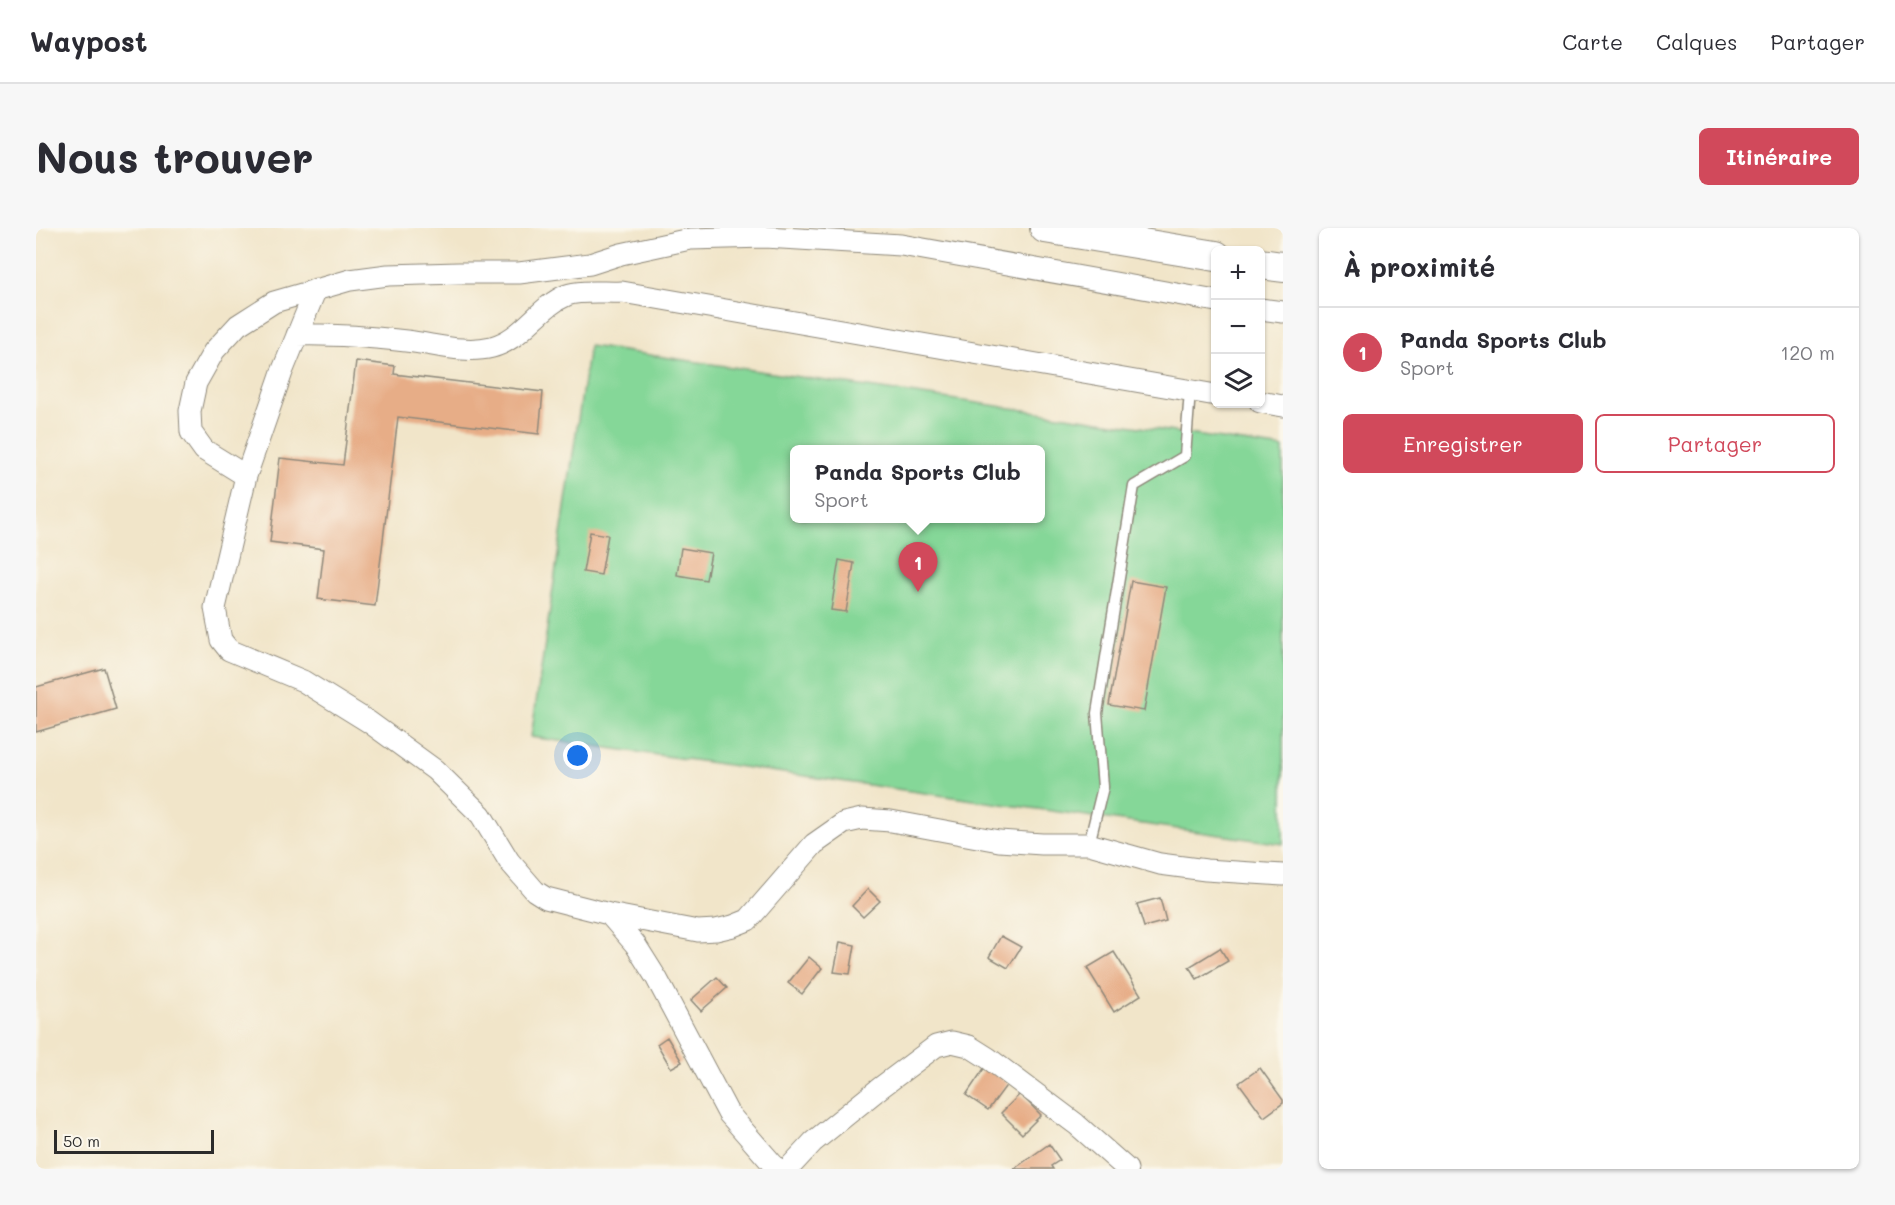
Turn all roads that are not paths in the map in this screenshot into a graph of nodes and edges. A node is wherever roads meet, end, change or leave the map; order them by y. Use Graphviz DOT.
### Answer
graph roads {
  1 [pos="1045,228"];
  2 [pos="1211,255"];
  3 [pos="1265,265"];
  4 [pos="1283,267"];
  5 [pos="316,289"];
  6 [pos="1211,300"];
  7 [pos="1265,310"];
  8 [pos="1283,312"];
  9 [pos="297,335"];
  10 [pos="1190,391"];
  11 [pos="1211,394"];
  12 [pos="1265,403"];
  13 [pos="1283,406"];
  14 [pos="246,476"];
  15 [pos="1089,844"];
  16 [pos="1283,875"];
  17 [pos="609,914"];
  18 [pos="777,1169"];
  19 [pos="788,1169"];
  20 [pos="1127,1169"];
  1 -- 2 [label="street"];
  3 -- 4 [label="street"];
  5 -- 6 [label="street"];
  5 -- 9 [label="street"];
  5 -- 14 [label="street"];
  7 -- 8 [label="street"];
  9 -- 10 [label="street"];
  9 -- 14 [label="street"];
  10 -- 11 [label="street"];
  10 -- 15 [label="lane"];
  12 -- 13 [label="street"];
  14 -- 17 [label="street"];
  15 -- 16 [label="street"];
  15 -- 17 [label="street"];
  17 -- 18 [label="street"];
  19 -- 20 [label="street"];
}
